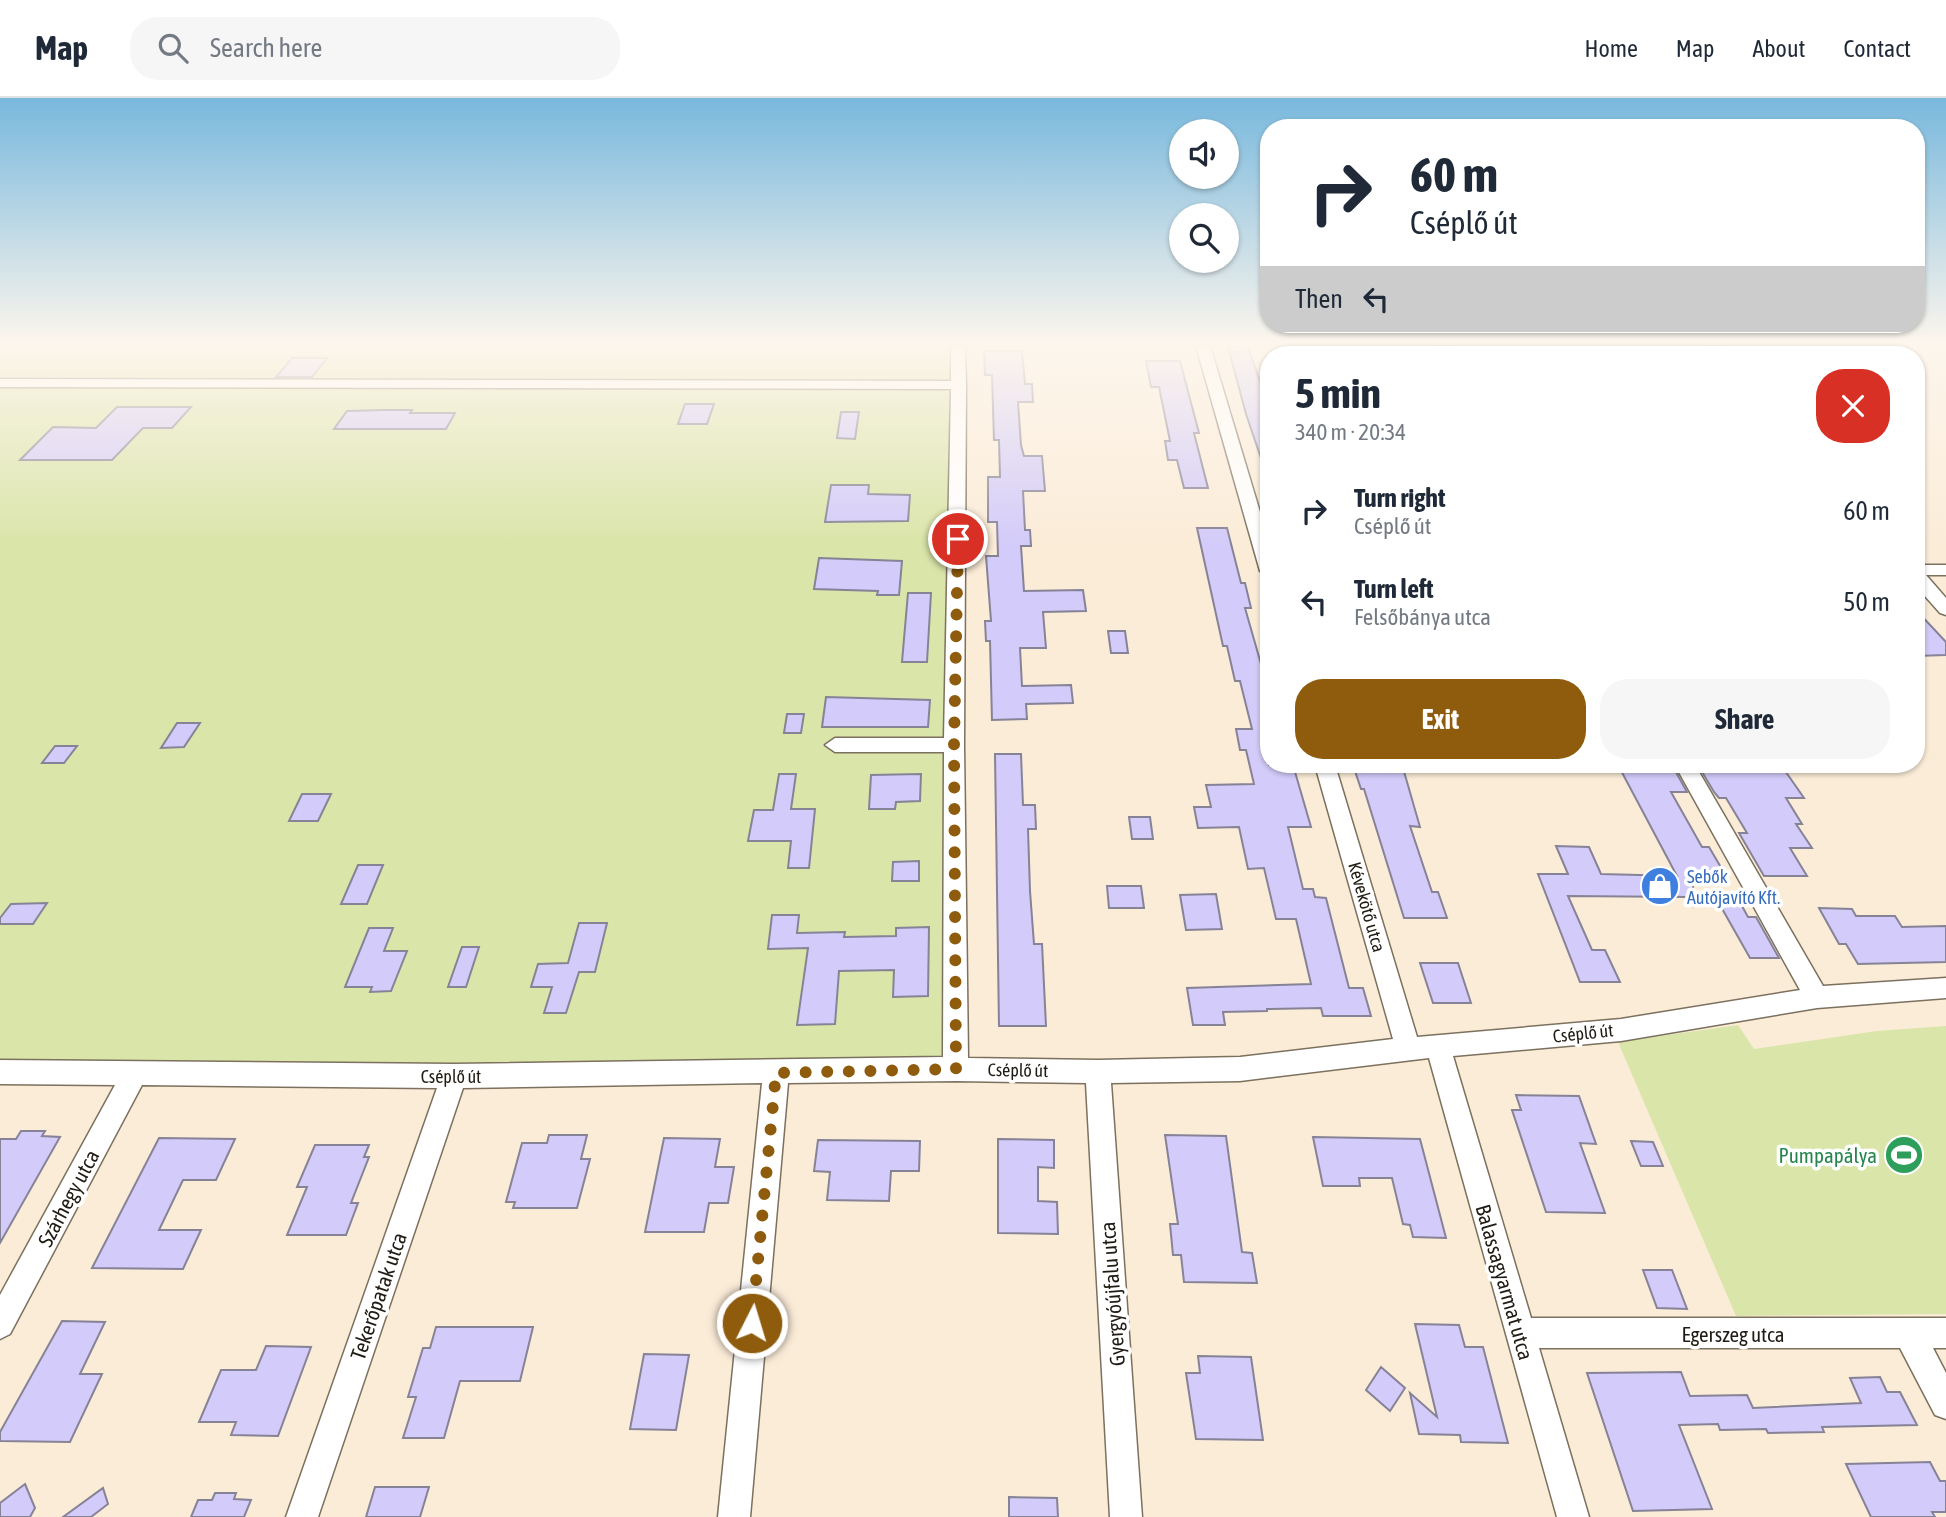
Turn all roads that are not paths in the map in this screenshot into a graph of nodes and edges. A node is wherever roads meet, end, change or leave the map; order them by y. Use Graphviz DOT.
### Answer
graph roads {
  1 [pos="959,412"];
  2 [pos="1222,412"];
  3 [pos="1260,540"];
  4 [pos="1946,570"];
  5 [pos="1925,572"];
  6 [pos="1925,584"];
  7 [pos="1946,608"];
  8 [pos="835,745"];
  9 [pos="954,745"];
  10 [pos="1327,773"];
  11 [pos="1690,773"];
  12 [pos="1946,988"];
  13 [pos="1817,996"];
  14 [pos="1438,1048"];
  15 [pos="1408,1049"];
  16 [pos="956,1069"];
  17 [pos="0,1072"];
  18 [pos="136,1072"];
  19 [pos="1098,1072"];
  20 [pos="776,1073"];
  21 [pos="454,1076"];
  22 [pos="0,1324"];
  23 [pos="1519,1333"];
  24 [pos="1946,1333"];
  25 [pos="1909,1334"];
  26 [pos="1946,1404"];
  27 [pos="302,1517"];
  28 [pos="734,1517"];
  29 [pos="1126,1517"];
  30 [pos="1573,1517"];
  1 -- 9 [label="street"];
  2 -- 3 [label="street"];
  4 -- 5 [label="street"];
  6 -- 7 [label="street"];
  8 -- 9 [label="street"];
  9 -- 16 [label="street"];
  10 -- 15 [label="street, Kévekötő utca"];
  11 -- 13 [label="street"];
  12 -- 13 [label="street, Cséplő út"];
  13 -- 14 [label="street, Cséplő út"];
  14 -- 15 [label="street, Cséplő út"];
  14 -- 23 [label="street, Balassagyarmat utca"];
  15 -- 19 [label="street, Cséplő út"];
  16 -- 19 [label="street, Cséplő út"];
  16 -- 20 [label="street, Cséplő út"];
  17 -- 18 [label="street, Cséplő út"];
  18 -- 21 [label="street, Cséplő út"];
  18 -- 22 [label="street, Szárhegy utca"];
  19 -- 29 [label="street, Gyergyóújfalu utca"];
  20 -- 21 [label="street, Cséplő út"];
  20 -- 28 [label="street"];
  21 -- 27 [label="street, Tekerőpatak utca"];
  23 -- 25 [label="street, Egerszeg utca"];
  23 -- 30 [label="street, Balassagyarmat utca"];
  24 -- 25 [label="street, Egerszeg utca"];
  25 -- 26 [label="street"];
}
